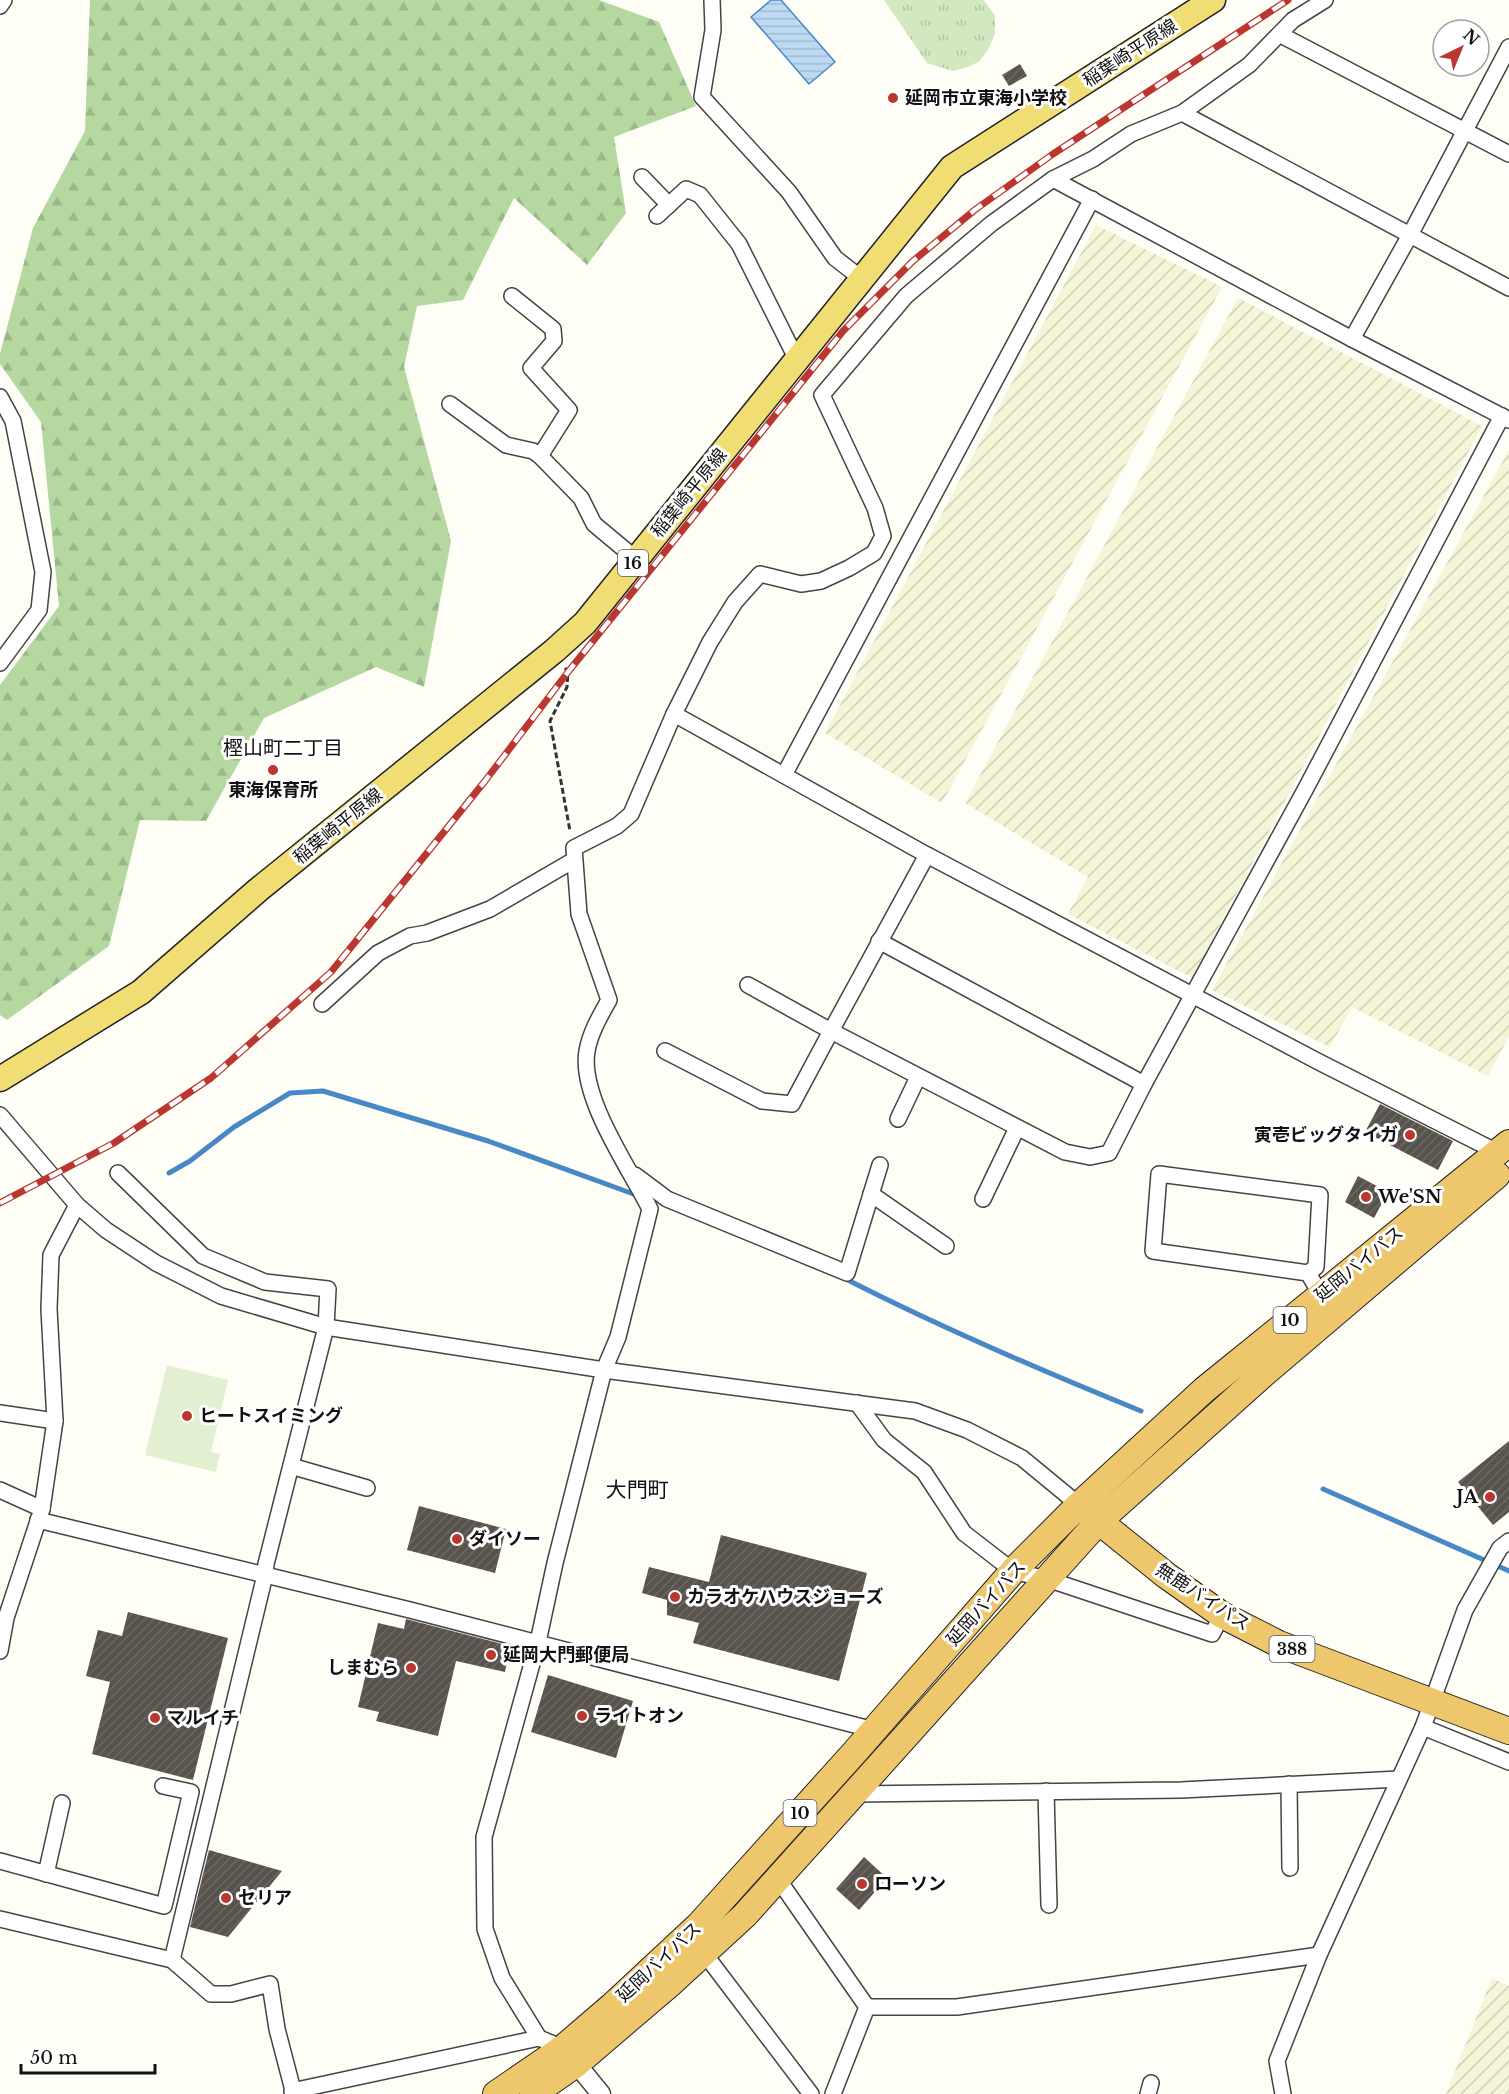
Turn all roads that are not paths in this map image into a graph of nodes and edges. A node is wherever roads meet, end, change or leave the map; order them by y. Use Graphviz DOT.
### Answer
graph roads {
  1 [pos="3,0"];
  2 [pos="712,0"];
  3 [pos="1213,0"];
  4 [pos="1325,0"];
  5 [pos="0,6"];
  6 [pos="1281,35"];
  7 [pos="1509,48"];
  8 [pos="1182,113"];
  9 [pos="1464,130"];
  10 [pos="1509,154"];
  11 [pos="642,177"];
  12 [pos="1053,179"];
  13 [pos="1092,199"];
  14 [pos="669,205"];
  15 [pos="657,216"];
  16 [pos="1410,236"];
  17 [pos="862,279"];
  18 [pos="1509,288"];
  19 [pos="512,296"];
  20 [pos="1352,339"];
  21 [pos="796,360"];
  22 [pos="0,397"];
  23 [pos="450,404"];
  24 [pos="1506,418"];
  25 [pos="540,456"];
  26 [pos="636,559"];
  27 [pos="0,663"];
  28 [pos="674,714"];
  29 [pos="784,774"];
  30 [pos="574,854"];
  31 [pos="927,855"];
  32 [pos="879,941"];
  33 [pos="748,986"];
  34 [pos="1192,995"];
  35 [pos="322,1004"];
  36 [pos="831,1032"];
  37 [pos="665,1051"];
  38 [pos="918,1077"];
  39 [pos="0,1079"];
  40 [pos="1144,1083"];
  41 [pos="0,1115"];
  42 [pos="898,1119"];
  43 [pos="1017,1128"];
  44 [pos="1506,1155"];
  45 [pos="880,1165"];
  46 [pos="118,1173"];
  47 [pos="634,1178"];
  48 [pos="871,1194"];
  49 [pos="983,1198"];
  50 [pos="77,1205"];
  51 [pos="946,1246"];
  52 [pos="1308,1273"];
  53 [pos="1321,1295"];
  54 [pos="326,1327"];
  55 [pos="604,1370"];
  56 [pos="857,1403"];
  57 [pos="0,1413"];
  58 [pos="55,1421"];
  59 [pos="291,1466"];
  60 [pos="367,1488"];
  61 [pos="0,1490"];
  62 [pos="1078,1505"];
  63 [pos="40,1515"];
  64 [pos="1099,1521"];
  65 [pos="1509,1541"];
  66 [pos="1013,1571"];
  67 [pos="265,1575"];
  68 [pos="1047,1578"];
  69 [pos="1222,1615"];
  70 [pos="538,1642"];
  71 [pos="0,1651"];
  72 [pos="1431,1701"];
  73 [pos="1423,1727"];
  74 [pos="874,1731"];
  75 [pos="1509,1731"];
  76 [pos="1509,1762"];
  77 [pos="1400,1779"];
  78 [pos="1288,1784"];
  79 [pos="163,1786"];
  80 [pos="1046,1791"];
  81 [pos="855,1794"];
  82 [pos="62,1803"];
  83 [pos="0,1861"];
  84 [pos="1290,1868"];
  85 [pos="46,1874"];
  86 [pos="778,1879"];
  87 [pos="1049,1905"];
  88 [pos="0,1919"];
  89 [pos="704,1953"];
  90 [pos="1319,1955"];
  91 [pos="172,1960"];
  92 [pos="867,2007"];
  93 [pos="559,2050"];
  94 [pos="293,2092"];
  95 [pos="496,2094"];
  96 [pos="533,2094"];
  97 [pos="601,2094"];
  98 [pos="811,2094"];
  99 [pos="833,2094"];
  100 [pos="1283,2094"];
  1 -- 5 [label="street"];
  2 -- 17 [label="street"];
  3 -- 17 [label="main road, 稲葉崎平原線 / 16"];
  4 -- 6 [label="street"];
  6 -- 8 [label="street"];
  6 -- 9 [label="street"];
  7 -- 9 [label="street"];
  8 -- 12 [label="street"];
  8 -- 16 [label="street"];
  9 -- 10 [label="street"];
  9 -- 16 [label="street"];
  11 -- 14 [label="street"];
  12 -- 13 [label="street"];
  12 -- 28 [label="street"];
  13 -- 20 [label="street"];
  13 -- 29 [label="street"];
  14 -- 15 [label="street"];
  14 -- 21 [label="street"];
  16 -- 18 [label="street"];
  16 -- 20 [label="street"];
  17 -- 21 [label="main road, 稲葉崎平原線 / 16"];
  19 -- 25 [label="street"];
  20 -- 24 [label="street"];
  21 -- 26 [label="main road, 稲葉崎平原線 / 16"];
  22 -- 27 [label="street"];
  23 -- 25 [label="street"];
  24 -- 34 [label="street"];
  25 -- 26 [label="street"];
  26 -- 39 [label="main road, 稲葉崎平原線 / 16"];
  28 -- 29 [label="street"];
  28 -- 30 [label="street"];
  29 -- 31 [label="street"];
  30 -- 35 [label="street"];
  30 -- 47 [label="street"];
  31 -- 32 [label="street"];
  31 -- 34 [label="street"];
  32 -- 36 [label="street"];
  32 -- 40 [label="street"];
  33 -- 36 [label="street"];
  34 -- 40 [label="street"];
  34 -- 44 [label="street"];
  36 -- 37 [label="street"];
  36 -- 38 [label="street"];
  38 -- 42 [label="street"];
  38 -- 43 [label="street"];
  40 -- 43 [label="street"];
  41 -- 50 [label="street"];
  43 -- 49 [label="street"];
  44 -- 53 [label="highway, 延岡バイパス / 10"];
  44 -- 64 [label="highway, 延岡バイパス / 10"];
  45 -- 48 [label="street"];
  46 -- 54 [label="street"];
  47 -- 48 [label="street"];
  47 -- 55 [label="street"];
  48 -- 51 [label="street"];
  50 -- 54 [label="street"];
  50 -- 58 [label="street"];
  52 -- 52 [label="street"];
  52 -- 53 [label="street"];
  53 -- 62 [label="highway, 延岡バイパス / 10"];
  54 -- 55 [label="street"];
  54 -- 59 [label="street"];
  55 -- 56 [label="street"];
  55 -- 70 [label="street"];
  56 -- 62 [label="street"];
  56 -- 66 [label="street"];
  57 -- 58 [label="street"];
  58 -- 63 [label="street"];
  59 -- 60 [label="street"];
  59 -- 67 [label="street"];
  61 -- 63 [label="street"];
  62 -- 64 [label="highway, 無鹿バイパス / 388"];
  62 -- 66 [label="highway, 延岡バイパス / 10"];
  63 -- 67 [label="street"];
  63 -- 71 [label="street"];
  64 -- 68 [label="highway, 延岡バイパス / 10"];
  64 -- 69 [label="highway, 無鹿バイパス / 388"];
  65 -- 72 [label="street"];
  66 -- 68 [label="street"];
  66 -- 74 [label="highway, 延岡バイパス / 10"];
  67 -- 70 [label="street"];
  67 -- 91 [label="street"];
  68 -- 69 [label="street"];
  68 -- 81 [label="highway, 延岡バイパス / 10"];
  69 -- 72 [label="highway, 無鹿バイパス / 388"];
  70 -- 74 [label="street"];
  70 -- 93 [label="street"];
  72 -- 73 [label="street"];
  72 -- 75 [label="highway, 無鹿バイパス / 388"];
  73 -- 76 [label="street"];
  73 -- 77 [label="street"];
  74 -- 93 [label="highway, 延岡バイパス / 10"];
  77 -- 78 [label="street"];
  77 -- 90 [label="street"];
  78 -- 80 [label="street"];
  78 -- 84 [label="street"];
  79 -- 85 [label="street"];
  80 -- 81 [label="street"];
  80 -- 87 [label="street"];
  81 -- 86 [label="highway, 延岡バイパス / 10"];
  82 -- 85 [label="street"];
  83 -- 85 [label="street"];
  86 -- 89 [label="highway, 延岡バイパス / 10"];
  86 -- 92 [label="street"];
  88 -- 91 [label="street"];
  89 -- 93 [label="highway, 延岡バイパス / 10"];
  89 -- 98 [label="street"];
  90 -- 92 [label="street"];
  90 -- 100 [label="street"];
  91 -- 94 [label="street"];
  92 -- 99 [label="street"];
  93 -- 94 [label="street"];
  93 -- 95 [label="highway, 延岡バイパス / 10"];
  93 -- 96 [label="highway, 延岡バイパス / 10"];
  93 -- 97 [label="street"];
}
